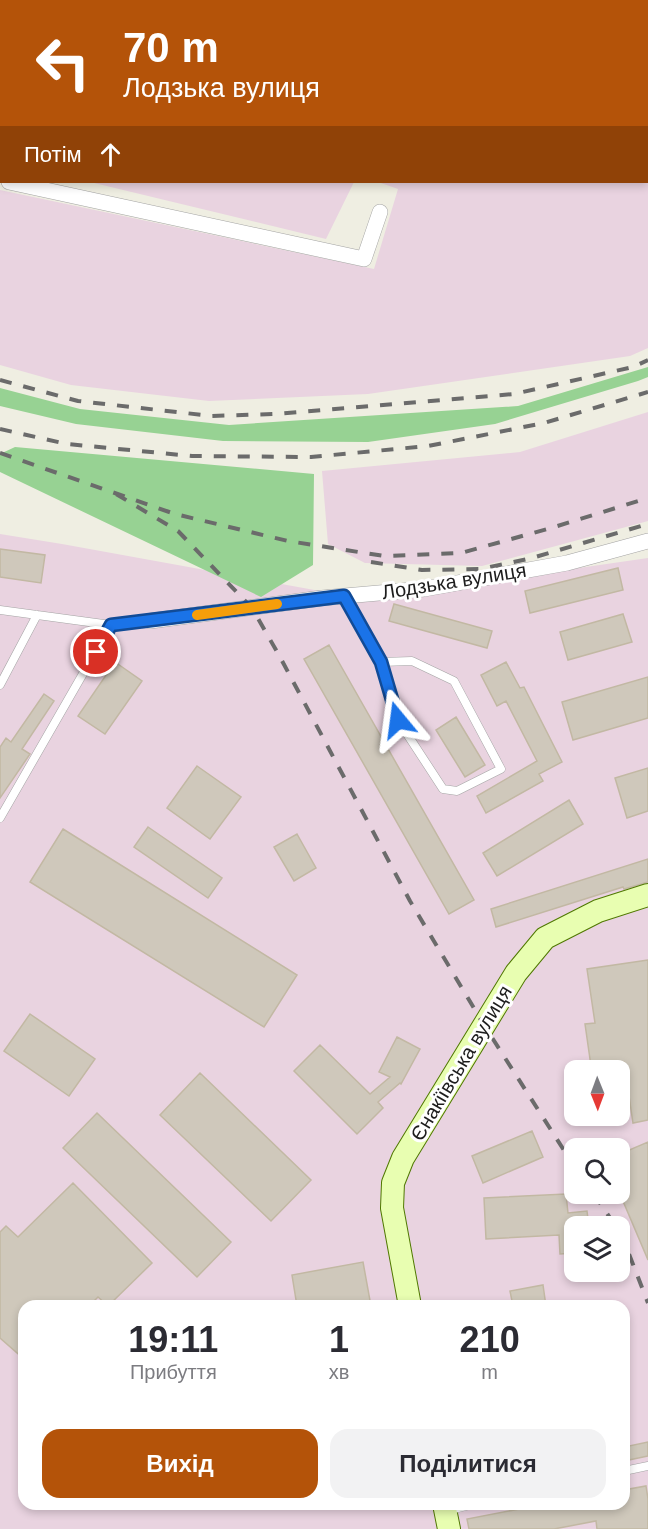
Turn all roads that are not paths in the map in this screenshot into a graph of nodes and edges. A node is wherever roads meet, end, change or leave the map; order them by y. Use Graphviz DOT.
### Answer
graph roads {
  1 [pos="14,183"];
  2 [pos="380,212"];
  3 [pos="648,541"];
  4 [pos="344,596"];
  5 [pos="0,610"];
  6 [pos="37,615"];
  7 [pos="150,621"];
  8 [pos="111,625"];
  9 [pos="381,662"];
  10 [pos="0,685"];
  11 [pos="0,818"];
  12 [pos="648,895"];
  13 [pos="409,1300"];
  14 [pos="648,1466"];
  15 [pos="630,1470"];
  1 -- 2 [label="street"];
  3 -- 4 [label="street, Лодзька вулиця"];
  4 -- 7 [label="street, Лодзька вулиця"];
  4 -- 9 [label="lane"];
  5 -- 6 [label="lane"];
  6 -- 8 [label="lane"];
  6 -- 10 [label="lane"];
  7 -- 8 [label="lane"];
  8 -- 11 [label="lane"];
  9 -- 9 [label="lane"];
  12 -- 13 [label="street, Єнакіївська вулиця"];
  14 -- 15 [label="lane"];
}
